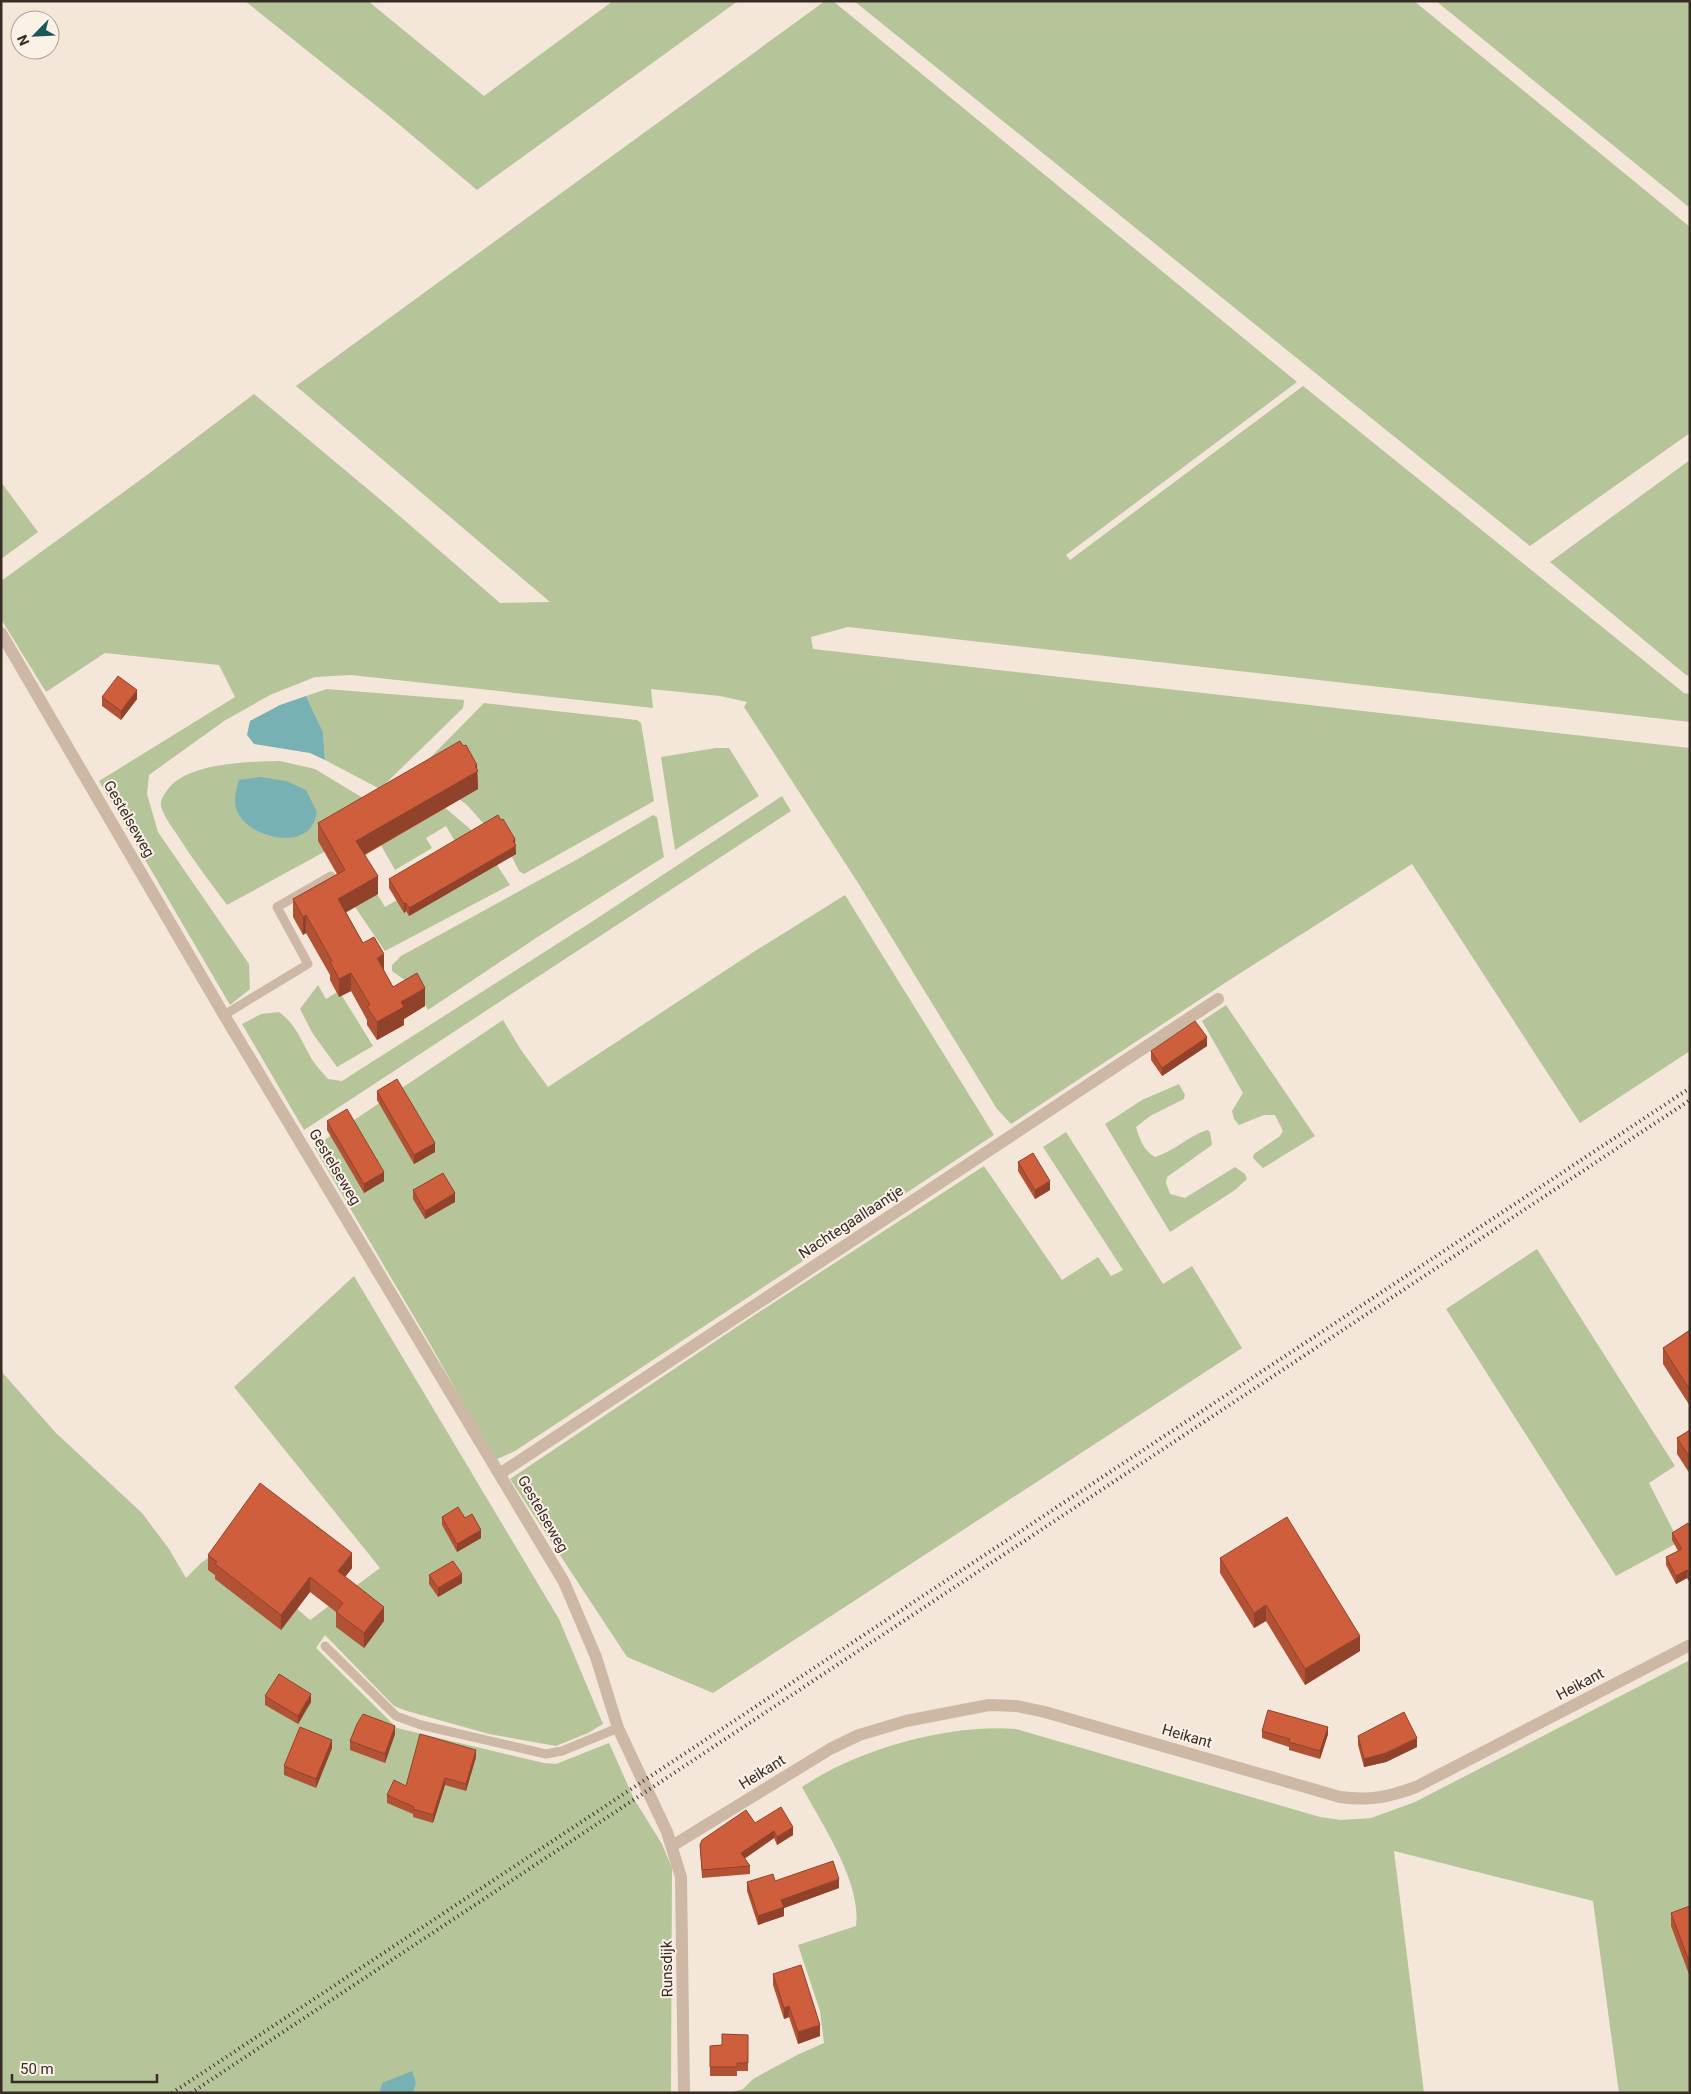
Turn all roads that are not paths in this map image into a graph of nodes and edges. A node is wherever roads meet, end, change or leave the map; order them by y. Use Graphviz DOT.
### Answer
graph roads {
  1 [pos="1,633"];
  2 [pos="331,876"];
  3 [pos="1218,999"];
  4 [pos="224,1015"];
  5 [pos="501,1473"];
  6 [pos="1690,1645"];
  7 [pos="325,1646"];
  8 [pos="618,1728"];
  9 [pos="672,1846"];
  10 [pos="684,2093"];
  1 -- 4 [label="street, Gestelseweg"];
  2 -- 4 [label="lane"];
  3 -- 5 [label="street, Nachtegaallaantje"];
  4 -- 5 [label="street, Gestelseweg"];
  5 -- 8 [label="street, Gestelseweg"];
  6 -- 9 [label="street, Heikant"];
  7 -- 8 [label="lane"];
  8 -- 9 [label="street, Gestelseweg"];
  9 -- 10 [label="street, Runsdijk"];
}
